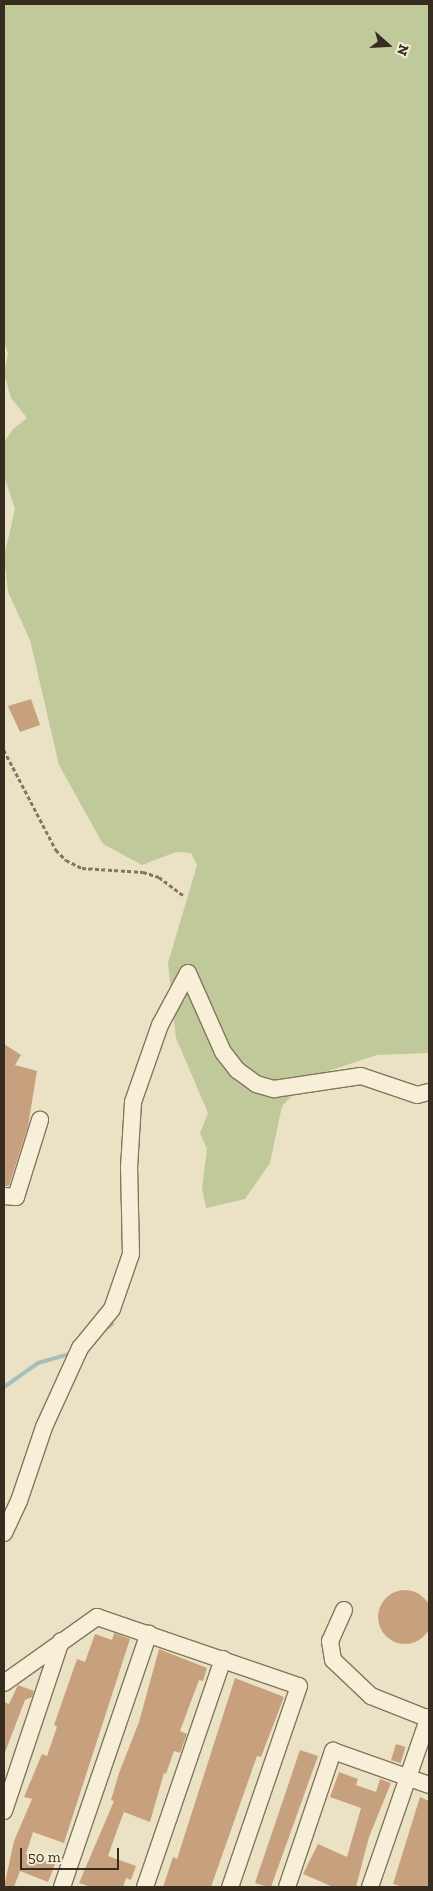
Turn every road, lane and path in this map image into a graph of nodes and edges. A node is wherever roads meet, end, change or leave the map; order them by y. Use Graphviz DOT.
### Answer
graph roads {
  1 [pos="4,750"];
  2 [pos="184,896"];
  3 [pos="429,1092"];
  4 [pos="40,1120"];
  5 [pos="4,1196"];
  6 [pos="4,1533"];
  7 [pos="344,1610"];
  8 [pos="149,1633"];
  9 [pos="61,1641"];
  10 [pos="223,1659"];
  11 [pos="4,1683"];
  12 [pos="429,1718"];
  13 [pos="408,1777"];
  14 [pos="429,1785"];
  15 [pos="4,1811"];
  16 [pos="62,1887"];
  17 [pos="145,1887"];
  18 [pos="230,1887"];
  19 [pos="287,1887"];
  20 [pos="370,1887"];
  1 -- 2 [label="path"];
  3 -- 6 [label="street"];
  4 -- 5 [label="street"];
  7 -- 12 [label="street"];
  8 -- 9 [label="street"];
  8 -- 10 [label="street"];
  8 -- 16 [label="street"];
  9 -- 11 [label="street"];
  9 -- 15 [label="street"];
  10 -- 17 [label="street"];
  10 -- 18 [label="street"];
  12 -- 13 [label="street"];
  13 -- 14 [label="street"];
  13 -- 19 [label="street"];
  13 -- 20 [label="street"];
}
